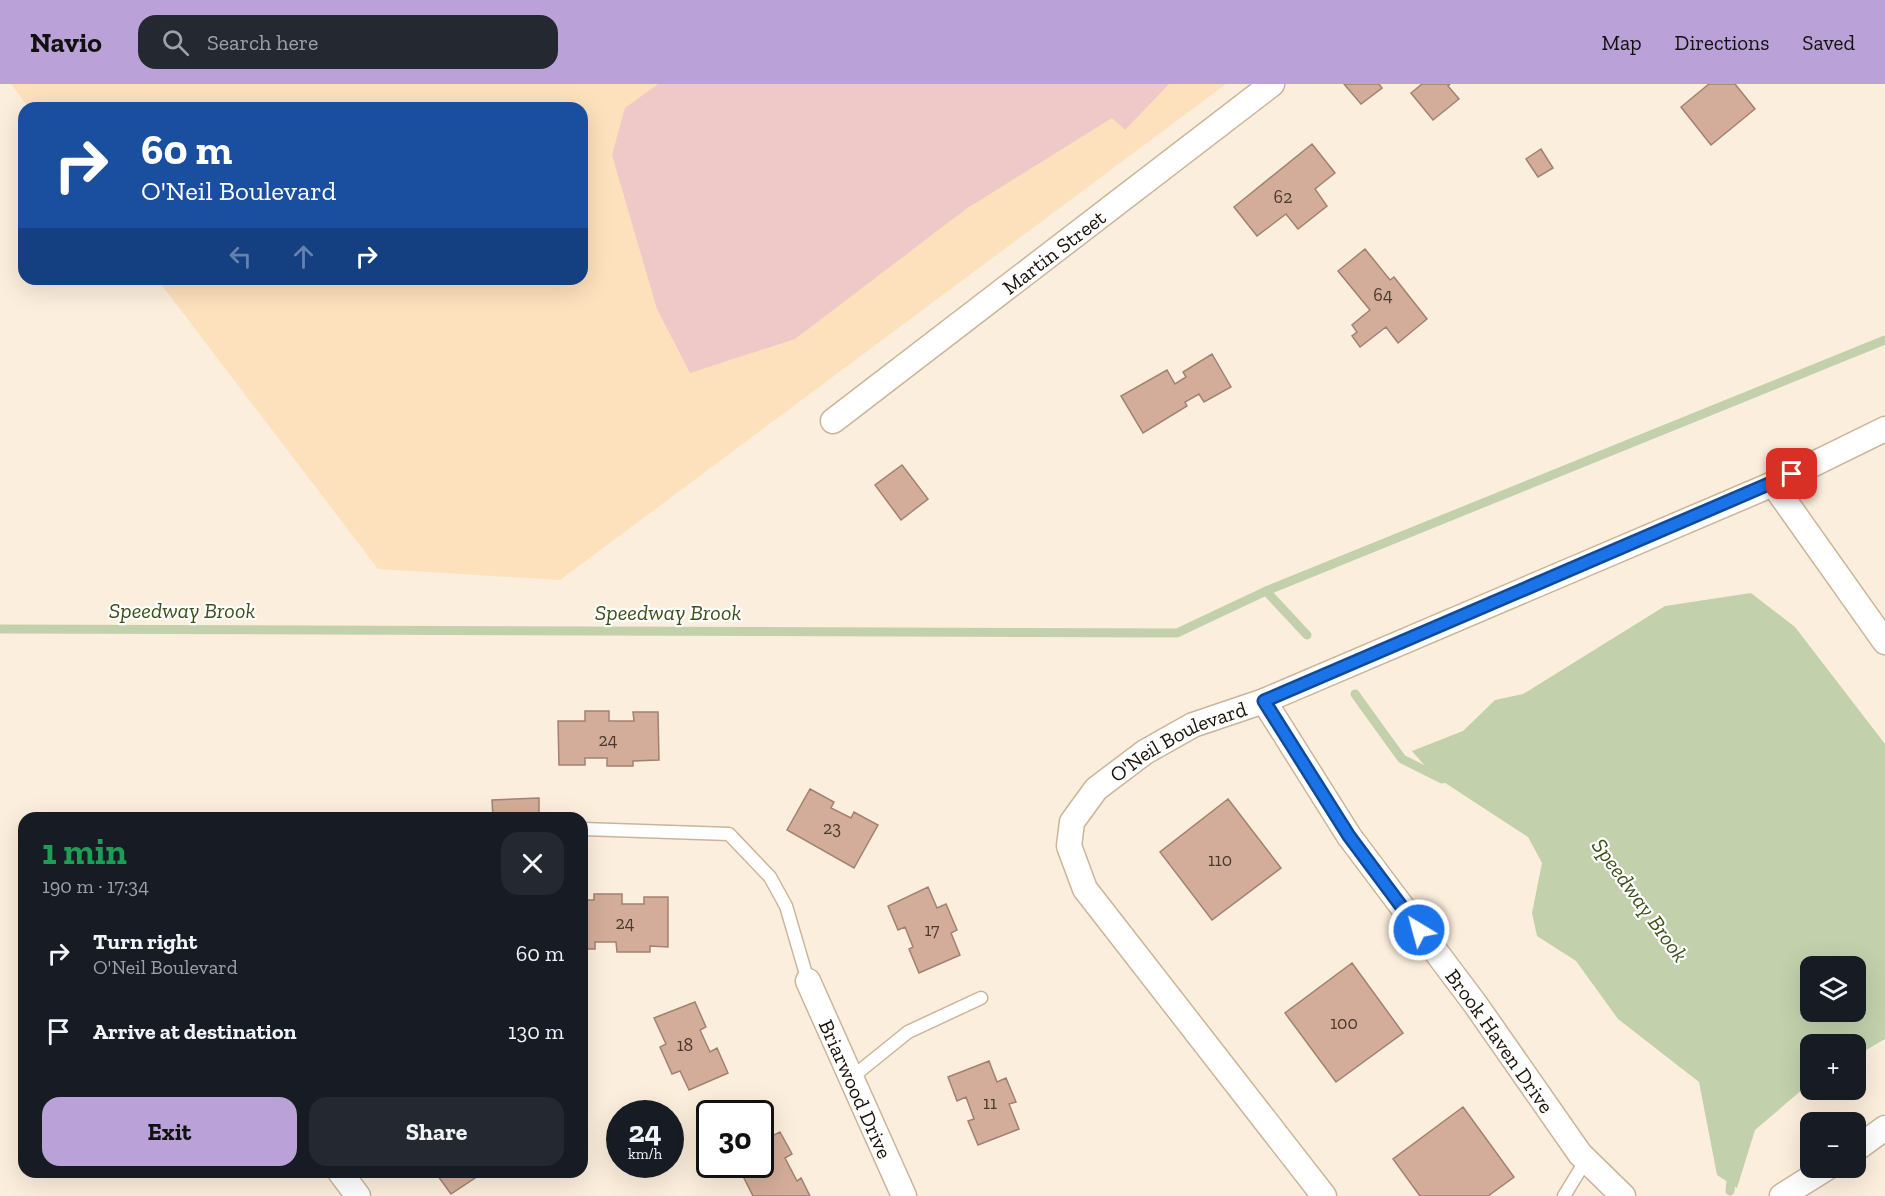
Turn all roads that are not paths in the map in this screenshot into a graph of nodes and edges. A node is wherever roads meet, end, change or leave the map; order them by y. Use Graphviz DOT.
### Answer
graph roads {
  1 [pos="1272,84"];
  2 [pos="833,421"];
  3 [pos="1885,429"];
  4 [pos="1773,483"];
  5 [pos="1885,642"];
  6 [pos="1264,701"];
  7 [pos="588,829"];
  8 [pos="808,981"];
  9 [pos="981,998"];
  10 [pos="851,1078"];
  11 [pos="1885,1128"];
  12 [pos="1866,1142"];
  13 [pos="1586,1160"];
  14 [pos="344,1178"];
  15 [pos="1811,1178"];
  16 [pos="358,1196"];
  17 [pos="904,1196"];
  18 [pos="1324,1196"];
  19 [pos="1564,1196"];
  20 [pos="1623,1196"];
  21 [pos="1782,1196"];
  1 -- 2 [label="street, Martin Street"];
  3 -- 4 [label="street, O'Neil Boulevard"];
  4 -- 5 [label="street"];
  4 -- 6 [label="street, O'Neil Boulevard"];
  6 -- 13 [label="street, Brook Haven Drive"];
  6 -- 18 [label="street, O'Neil Boulevard"];
  7 -- 8 [label="lane"];
  8 -- 10 [label="street, Briarwood Drive"];
  9 -- 10 [label="lane"];
  10 -- 17 [label="street, Briarwood Drive"];
  11 -- 12 [label="street"];
  13 -- 19 [label="lane"];
  13 -- 20 [label="street, Brook Haven Drive"];
  14 -- 16 [label="street"];
  15 -- 21 [label="street"];
}
